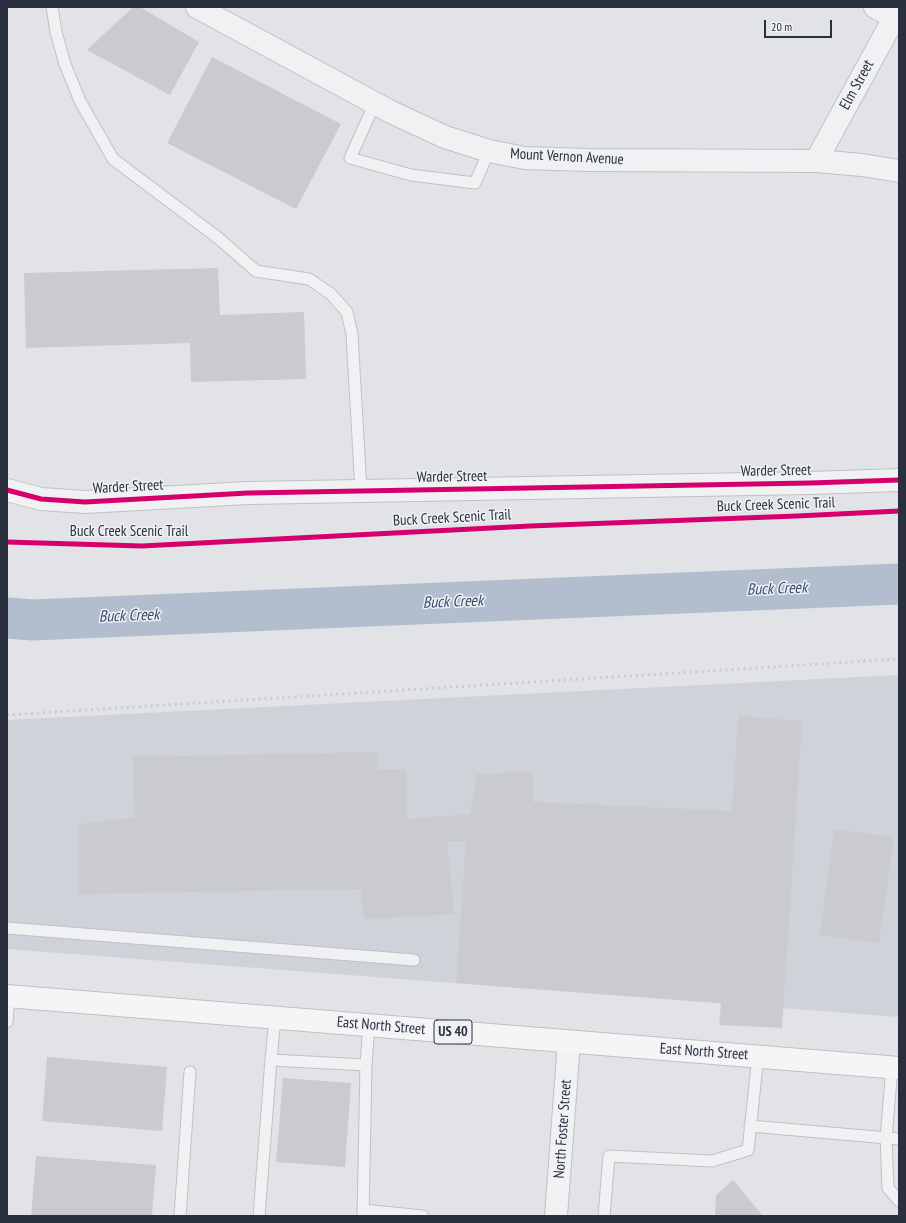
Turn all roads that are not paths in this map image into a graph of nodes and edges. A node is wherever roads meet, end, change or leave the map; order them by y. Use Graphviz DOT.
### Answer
graph roads {
  1 [pos="52,7"];
  2 [pos="197,7"];
  3 [pos="875,7"];
  4 [pos="897,13"];
  5 [pos="375,103"];
  6 [pos="489,151"];
  7 [pos="816,161"];
  8 [pos="899,171"];
  9 [pos="899,480"];
  10 [pos="7,490"];
  11 [pos="361,491"];
  12 [pos="7,928"];
  13 [pos="414,960"];
  14 [pos="8,996"];
  15 [pos="275,1017"];
  16 [pos="7,1022"];
  17 [pos="369,1025"];
  18 [pos="569,1042"];
  19 [pos="758,1056"];
  20 [pos="271,1060"];
  21 [pos="366,1066"];
  22 [pos="896,1067"];
  23 [pos="190,1072"];
  24 [pos="750,1126"];
  25 [pos="886,1138"];
  26 [pos="899,1138"];
  27 [pos="899,1201"];
  28 [pos="363,1213"];
  29 [pos="180,1216"];
  30 [pos="259,1216"];
  31 [pos="423,1216"];
  32 [pos="556,1216"];
  33 [pos="604,1216"];
  1 -- 11 [label="lane"];
  2 -- 5 [label="street, Mount Vernon Avenue"];
  3 -- 4 [label="street"];
  4 -- 7 [label="street, Elm Street"];
  5 -- 6 [label="street, Mount Vernon Avenue"];
  5 -- 6 [label="lane"];
  6 -- 7 [label="street, Mount Vernon Avenue"];
  7 -- 8 [label="street, Mount Vernon Avenue"];
  9 -- 11 [label="street, Warder Street"];
  10 -- 11 [label="street, Warder Street"];
  12 -- 13 [label="lane"];
  14 -- 15 [label="main road, East North Street / US 40"];
  14 -- 16 [label="lane"];
  15 -- 17 [label="main road, East North Street / US 40"];
  15 -- 20 [label="lane"];
  17 -- 18 [label="main road, East North Street / US 40"];
  17 -- 21 [label="lane"];
  18 -- 19 [label="main road, East North Street / US 40"];
  18 -- 32 [label="street, North Foster Street"];
  19 -- 22 [label="main road, East North Street / US 40"];
  19 -- 24 [label="lane"];
  20 -- 21 [label="lane"];
  20 -- 30 [label="lane"];
  21 -- 28 [label="lane"];
  22 -- 25 [label="lane"];
  23 -- 29 [label="lane"];
  24 -- 25 [label="lane"];
  24 -- 33 [label="lane"];
  25 -- 26 [label="lane"];
  25 -- 27 [label="lane"];
  28 -- 31 [label="lane"];
}
